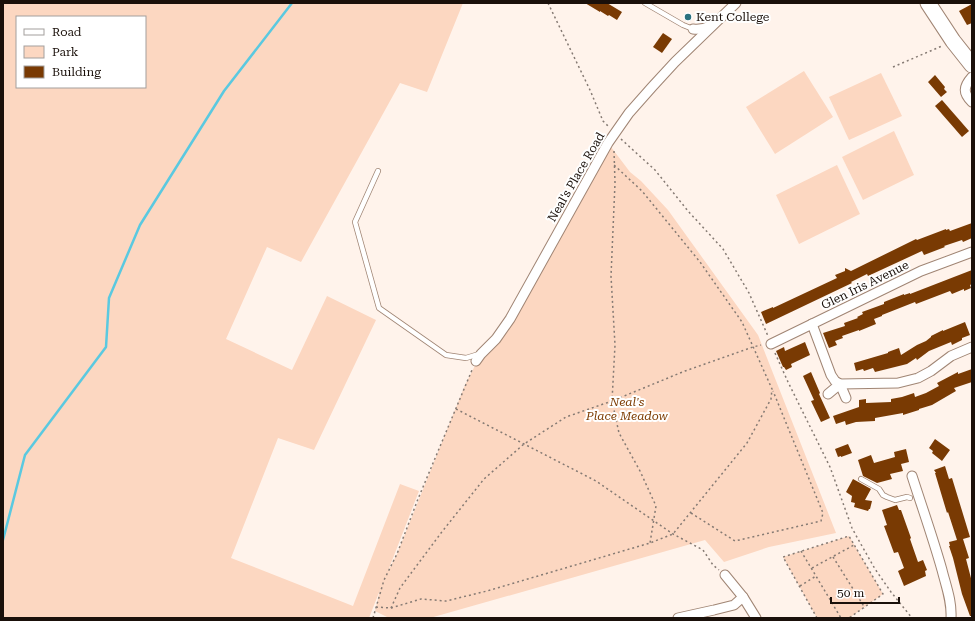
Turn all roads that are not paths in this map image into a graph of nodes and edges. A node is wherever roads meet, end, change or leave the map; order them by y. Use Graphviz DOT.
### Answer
graph roads {
  1 [pos="645,3"];
  2 [pos="736,3"];
  3 [pos="928,3"];
  4 [pos="718,21"];
  5 [pos="693,29"];
  6 [pos="968,58"];
  7 [pos="972,77"];
  8 [pos="972,102"];
  9 [pos="378,172"];
  10 [pos="972,252"];
  11 [pos="812,324"];
  12 [pos="771,344"];
  13 [pos="972,347"];
  14 [pos="478,357"];
  15 [pos="840,384"];
  16 [pos="828,394"];
  17 [pos="846,398"];
  18 [pos="912,476"];
  19 [pos="861,479"];
  20 [pos="914,496"];
  21 [pos="725,575"];
  22 [pos="743,598"];
  23 [pos="678,618"];
  24 [pos="756,618"];
  25 [pos="951,618"];
  1 -- 5 [label="lane, Neal's Place Road"];
  2 -- 4 [label="street, Neal's Place Road"];
  3 -- 6 [label="main road"];
  4 -- 5 [label="street, Neal's Place Road"];
  4 -- 14 [label="street, Neal's Place Road"];
  7 -- 8 [label="street"];
  9 -- 14 [label="lane"];
  10 -- 11 [label="street, Glen Iris Avenue"];
  11 -- 12 [label="street, Glen Iris Avenue"];
  11 -- 15 [label="street"];
  13 -- 15 [label="street"];
  15 -- 16 [label="street"];
  15 -- 17 [label="street"];
  18 -- 20 [label="street"];
  19 -- 20 [label="lane"];
  20 -- 25 [label="street"];
  21 -- 22 [label="street"];
  22 -- 23 [label="street"];
  22 -- 24 [label="street"];
}
